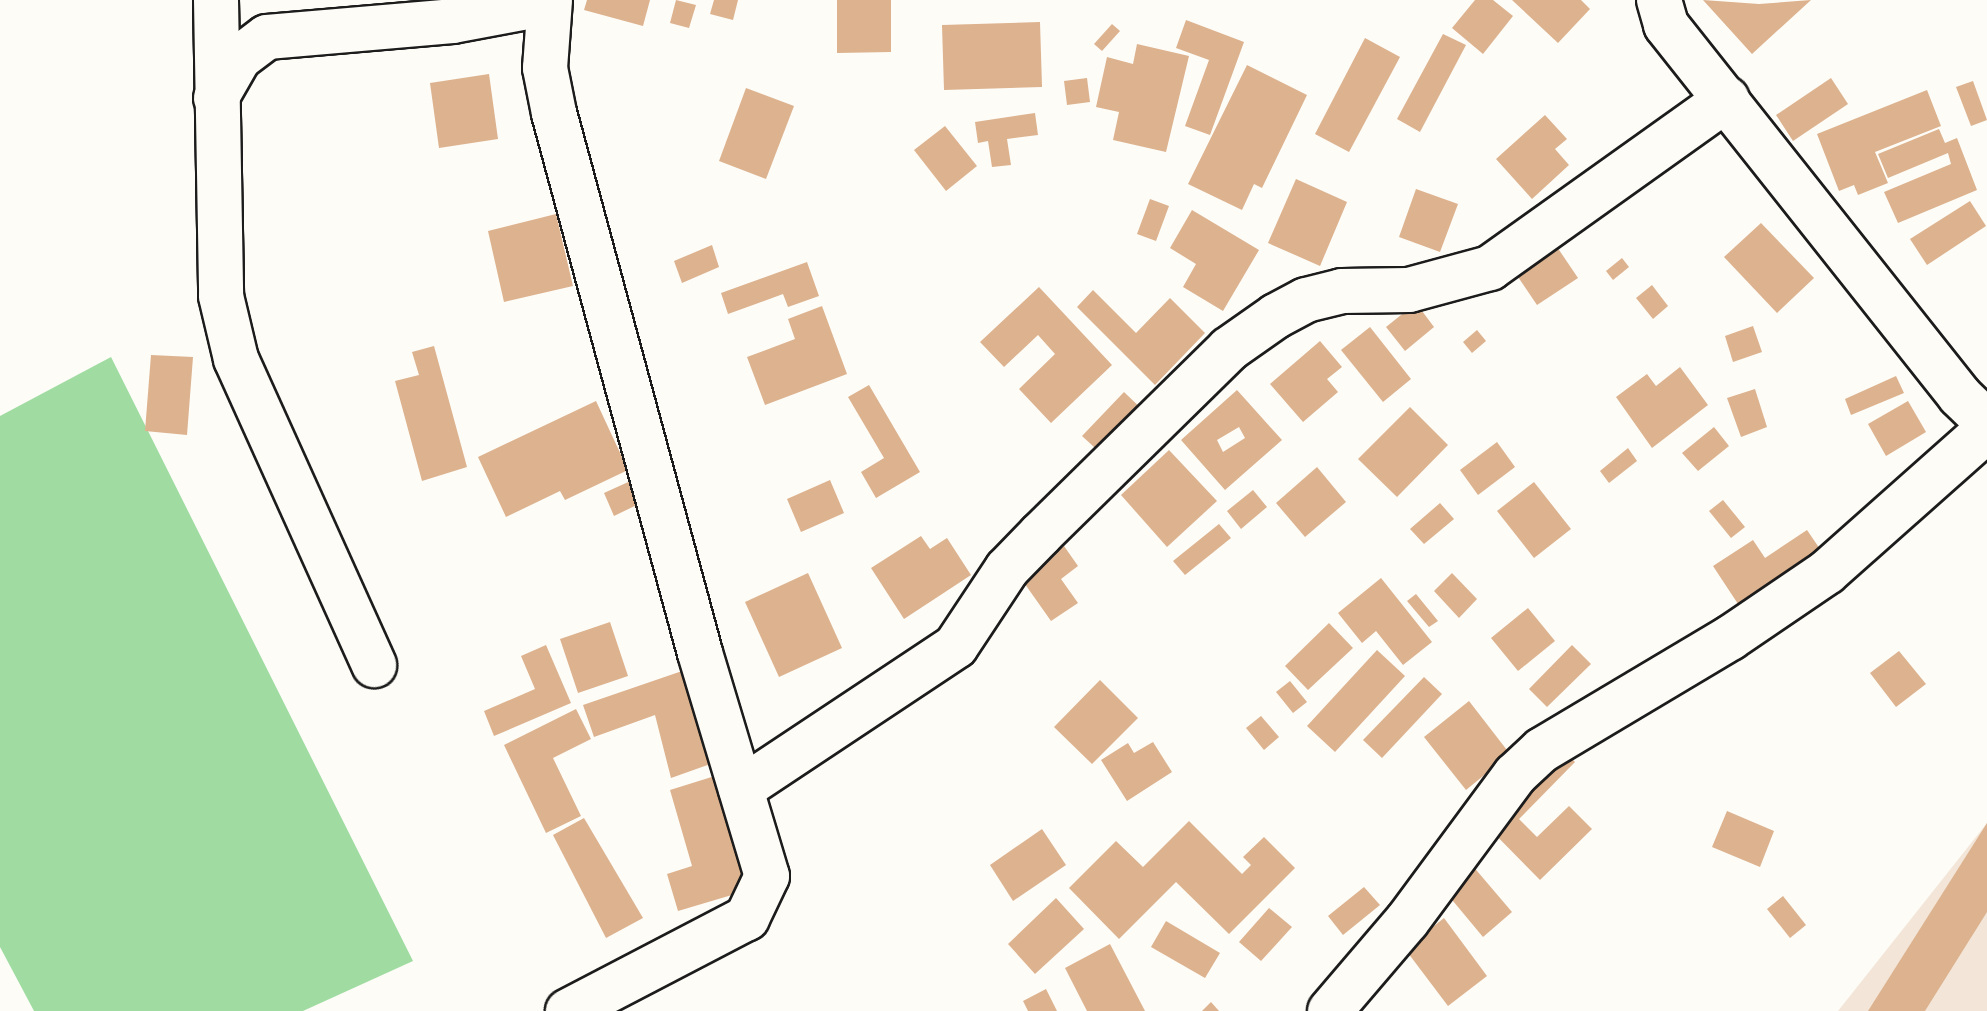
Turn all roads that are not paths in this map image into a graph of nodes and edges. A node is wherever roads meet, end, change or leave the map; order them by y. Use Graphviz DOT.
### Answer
graph roads {
  1 [pos="216,0"];
  2 [pos="1659,0"];
  3 [pos="550,2"];
  4 [pos="1727,99"];
  5 [pos="215,101"];
  6 [pos="1987,422"];
  7 [pos="1987,430"];
  8 [pos="374,665"];
  9 [pos="741,789"];
  10 [pos="592,1006"];
  11 [pos="1330,1011"];
  1 -- 5 [label="street"];
  2 -- 4 [label="street"];
  3 -- 5 [label="street"];
  3 -- 9 [label="street"];
  4 -- 6 [label="street"];
  4 -- 9 [label="street"];
  5 -- 8 [label="street"];
  7 -- 11 [label="street"];
  9 -- 10 [label="street"];
}
